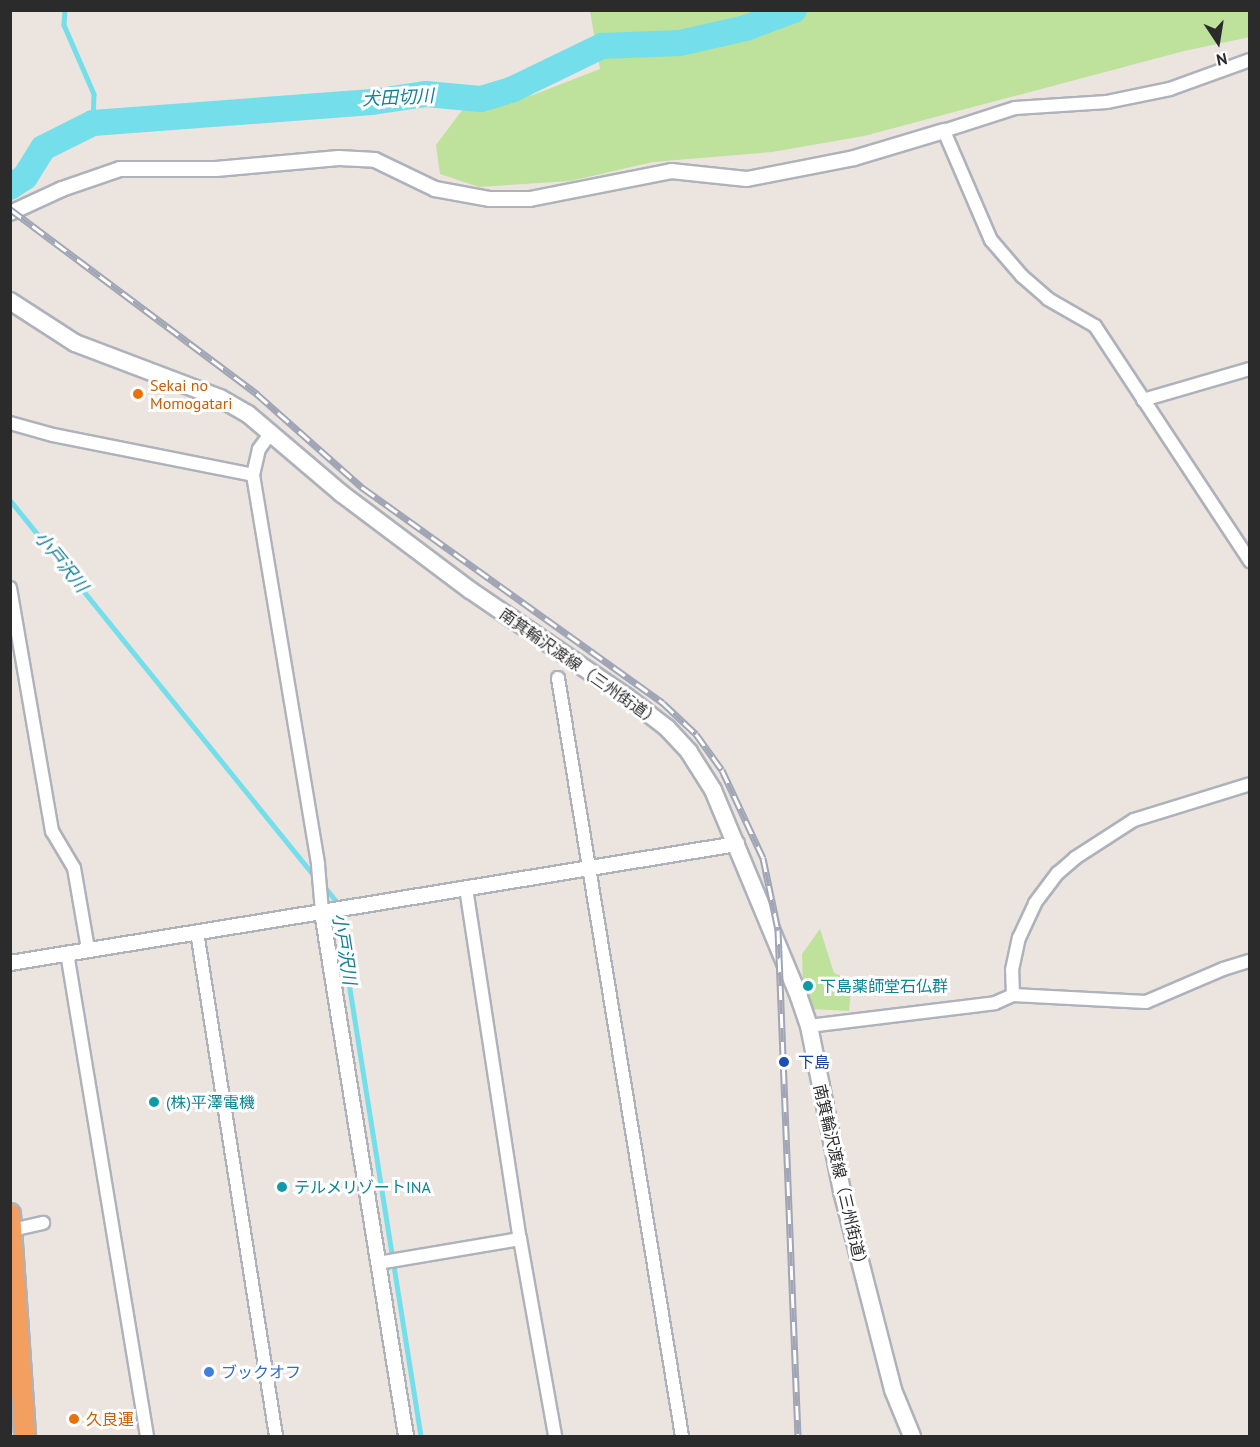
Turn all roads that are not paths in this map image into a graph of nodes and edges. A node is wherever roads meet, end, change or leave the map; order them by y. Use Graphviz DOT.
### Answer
graph roads {
  1 [pos="1250,60"];
  2 [pos="944,131"];
  3 [pos="10,213"];
  4 [pos="10,301"];
  5 [pos="1250,369"];
  6 [pos="1143,400"];
  7 [pos="10,423"];
  8 [pos="270,434"];
  9 [pos="253,475"];
  10 [pos="1250,561"];
  11 [pos="10,588"];
  12 [pos="558,678"];
  13 [pos="1250,784"];
  14 [pos="737,844"];
  15 [pos="590,869"];
  16 [pos="466,888"];
  17 [pos="325,912"];
  18 [pos="197,932"];
  19 [pos="88,949"];
  20 [pos="67,953"];
  21 [pos="1250,961"];
  22 [pos="10,963"];
  23 [pos="1013,995"];
  24 [pos="809,1026"];
  25 [pos="11,1222"];
  26 [pos="43,1223"];
  27 [pos="520,1239"];
  28 [pos="381,1262"];
  29 [pos="25,1437"];
  30 [pos="147,1437"];
  31 [pos="276,1437"];
  32 [pos="406,1437"];
  33 [pos="555,1437"];
  34 [pos="682,1437"];
  35 [pos="912,1437"];
  1 -- 2 [label="street"];
  2 -- 3 [label="street"];
  2 -- 6 [label="street"];
  4 -- 8 [label="main road, 南箕輪沢渡線（三州街道）"];
  5 -- 6 [label="street"];
  6 -- 10 [label="street"];
  7 -- 9 [label="street"];
  8 -- 9 [label="street"];
  8 -- 14 [label="main road, 南箕輪沢渡線（三州街道）"];
  9 -- 17 [label="street"];
  11 -- 19 [label="street"];
  12 -- 15 [label="street"];
  13 -- 23 [label="street"];
  14 -- 15 [label="street"];
  14 -- 24 [label="main road, 南箕輪沢渡線（三州街道）"];
  15 -- 16 [label="street"];
  15 -- 34 [label="street"];
  16 -- 17 [label="street"];
  16 -- 27 [label="street"];
  17 -- 18 [label="street"];
  17 -- 28 [label="street"];
  18 -- 19 [label="street"];
  18 -- 31 [label="street"];
  19 -- 20 [label="street"];
  20 -- 22 [label="street"];
  20 -- 30 [label="street"];
  21 -- 23 [label="street"];
  23 -- 24 [label="street"];
  24 -- 35 [label="main road, 南箕輪沢渡線（三州街道）"];
  25 -- 26 [label="street"];
  25 -- 29 [label="highway"];
  27 -- 28 [label="street"];
  27 -- 33 [label="street"];
  28 -- 32 [label="street"];
}
